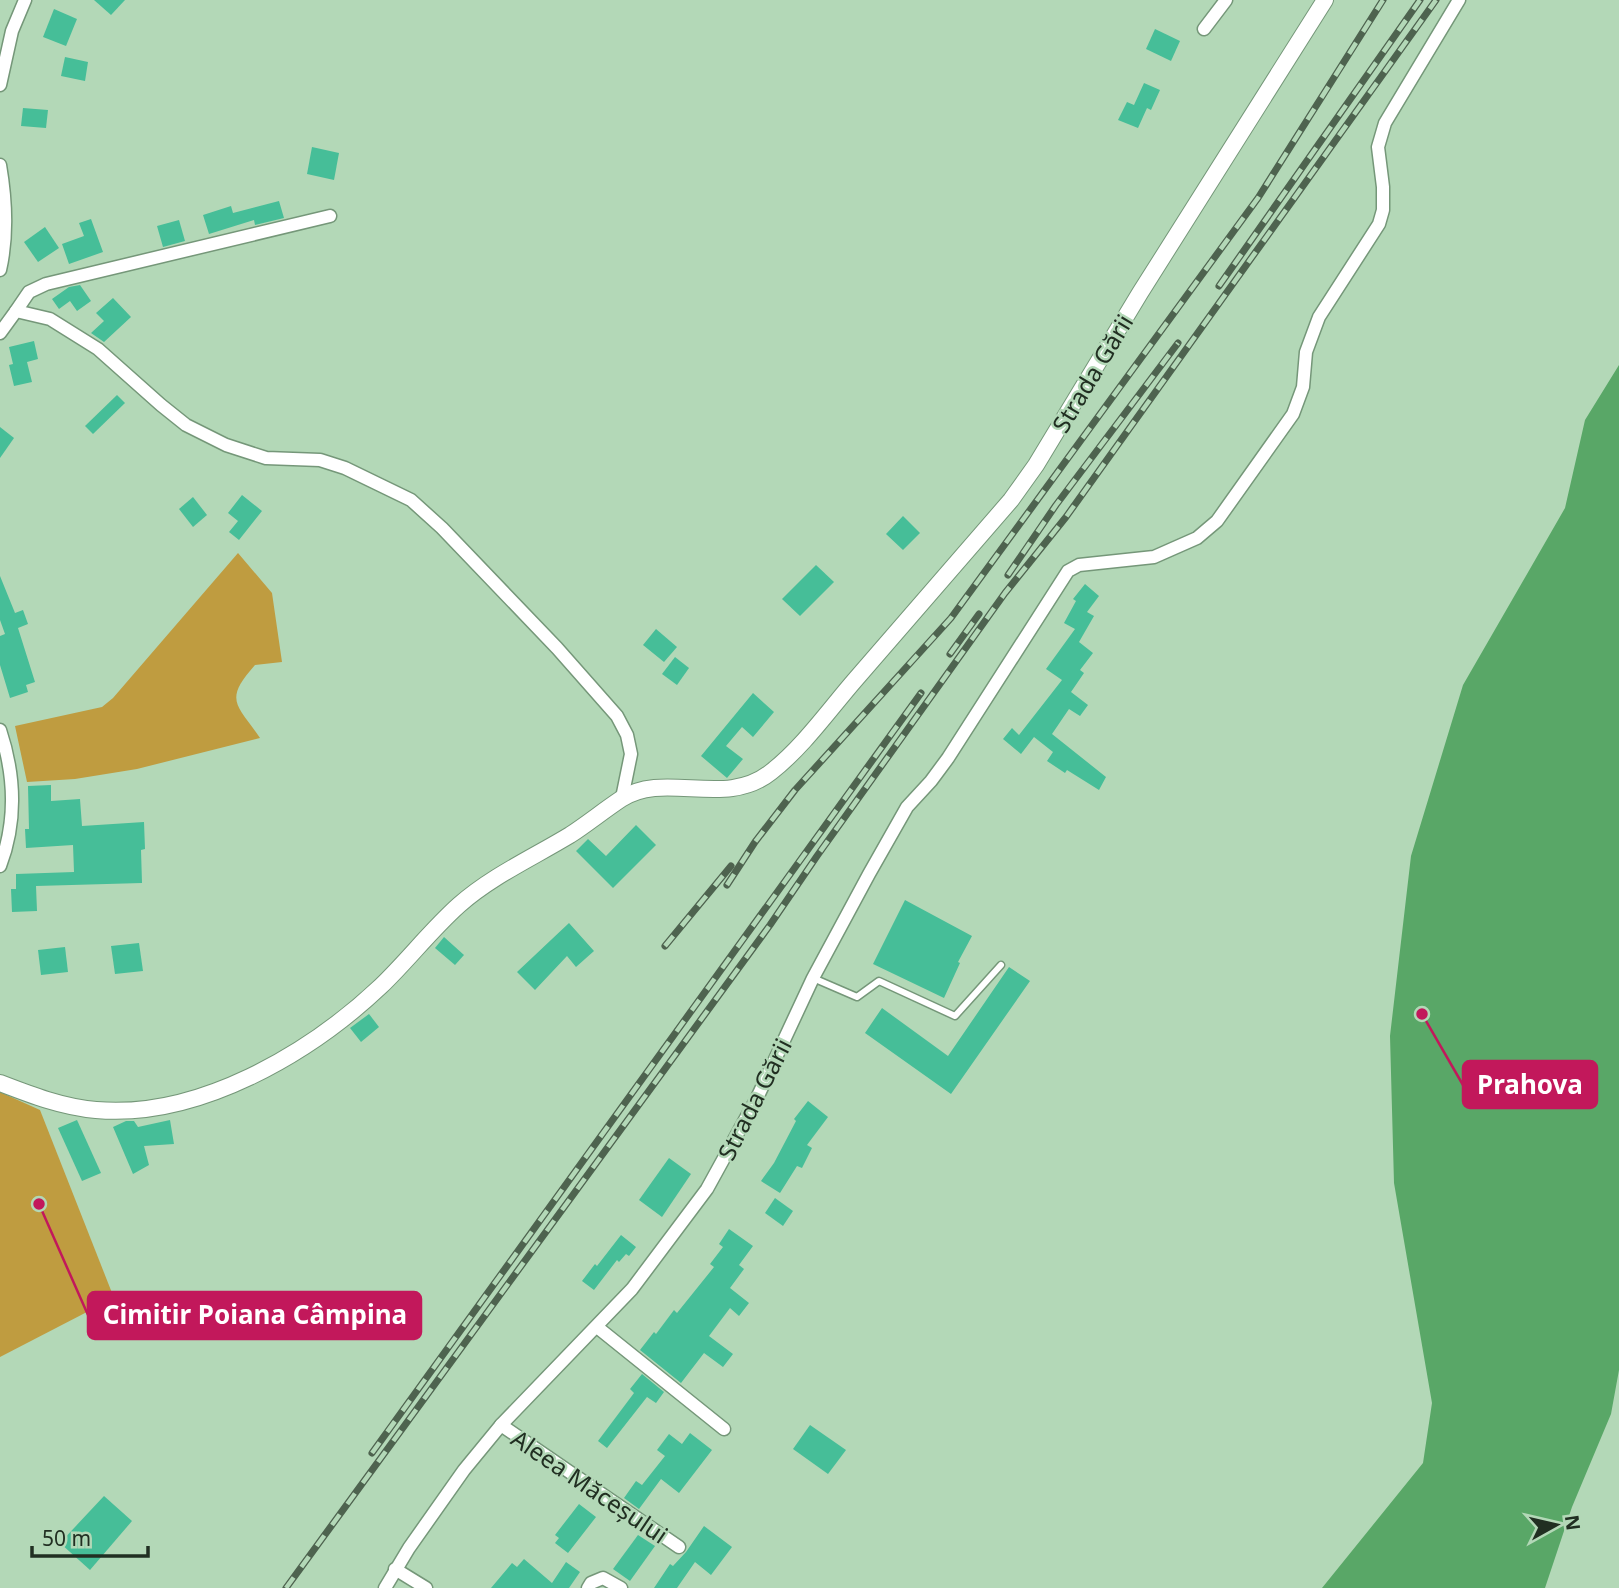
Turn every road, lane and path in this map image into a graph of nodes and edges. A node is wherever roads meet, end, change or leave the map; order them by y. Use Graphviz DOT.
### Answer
graph roads {
  1 [pos="25,0"];
  2 [pos="1226,0"];
  3 [pos="1325,0"];
  4 [pos="1459,0"];
  5 [pos="1204,29"];
  6 [pos="0,85"];
  7 [pos="0,165"];
  8 [pos="330,216"];
  9 [pos="1,264"];
  10 [pos="16,311"];
  11 [pos="0,333"];
  12 [pos="0,730"];
  13 [pos="622,798"];
  14 [pos="0,866"];
  15 [pos="1001,965"];
  16 [pos="813,978"];
  17 [pos="0,1083"];
  18 [pos="597,1327"];
  19 [pos="501,1425"];
  20 [pos="724,1429"];
  21 [pos="679,1547"];
  22 [pos="395,1569"];
  23 [pos="385,1588"];
  24 [pos="426,1588"];
  25 [pos="588,1588"];
  26 [pos="621,1588"];
  1 -- 6 [label="street"];
  2 -- 5 [label="street"];
  3 -- 13 [label="street, Strada Gării"];
  4 -- 16 [label="street, Strada Gării"];
  7 -- 9 [label="street"];
  8 -- 10 [label="street"];
  10 -- 11 [label="street"];
  10 -- 13 [label="street"];
  12 -- 14 [label="street"];
  13 -- 17 [label="street, Strada Gării"];
  15 -- 16 [label="lane"];
  16 -- 18 [label="street, Strada Gării"];
  18 -- 19 [label="street, Strada Gării"];
  18 -- 20 [label="street"];
  19 -- 21 [label="street, Aleea Măceșului"];
  19 -- 22 [label="street, Strada Gării"];
  22 -- 23 [label="street, Strada Gării"];
  22 -- 24 [label="street"];
  25 -- 26 [label="street"];
}
